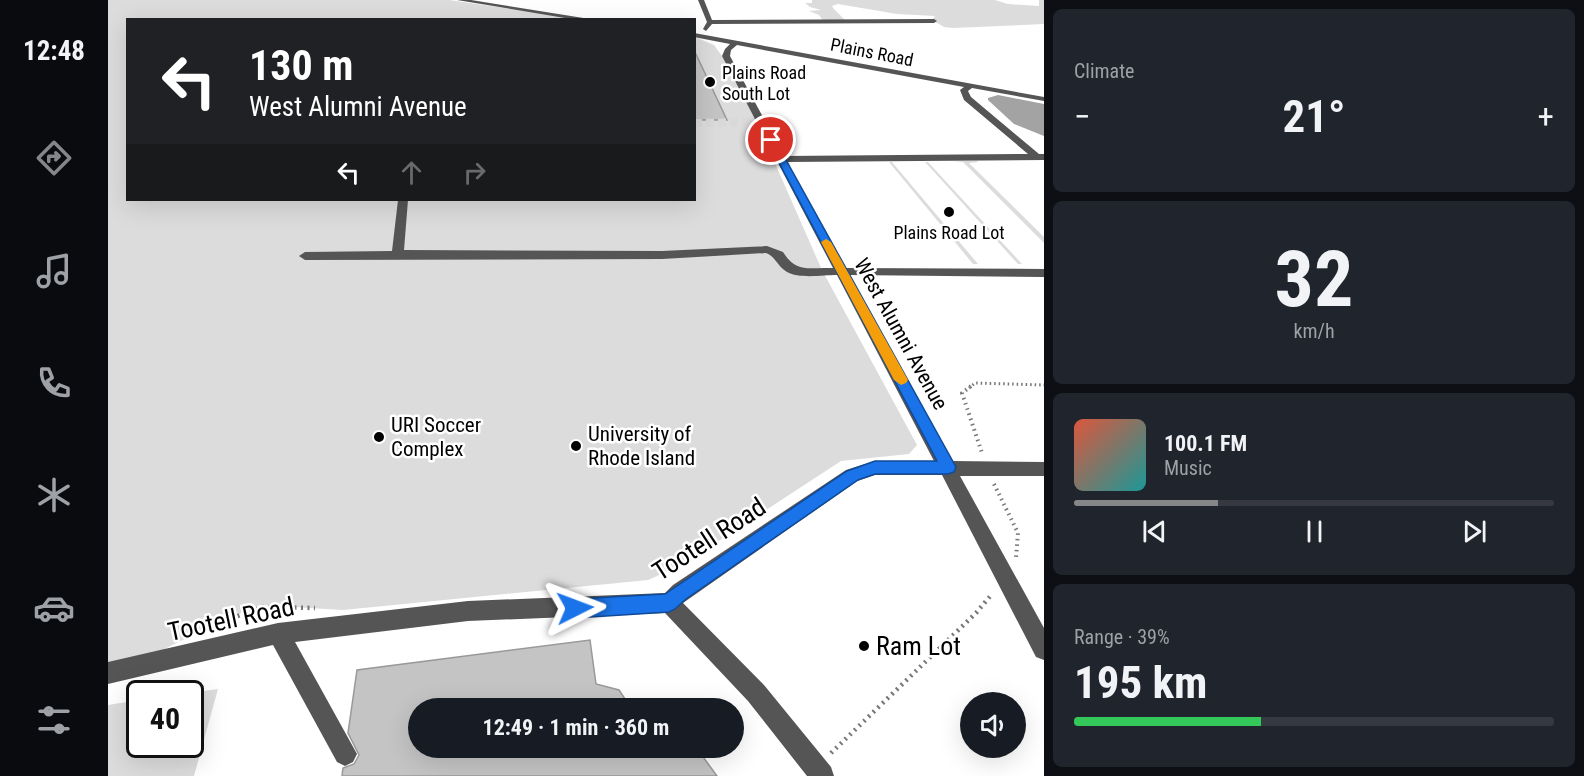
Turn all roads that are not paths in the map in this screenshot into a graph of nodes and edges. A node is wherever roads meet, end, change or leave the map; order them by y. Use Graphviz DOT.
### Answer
graph roads {
  1 [pos="460,0"];
  2 [pos="701,0"];
  3 [pos="580,18"];
  4 [pos="934,21"];
  5 [pos="710,22"];
  6 [pos="697,36"];
  7 [pos="735,43"];
  8 [pos="970,86"];
  9 [pos="1044,99"];
  10 [pos="1040,157"];
  11 [pos="781,159"];
  12 [pos="403,201"];
  13 [pos="398,254"];
  14 [pos="305,256"];
  15 [pos="842,272"];
  16 [pos="1044,273"];
  17 [pos="948,467"];
  18 [pos="1044,469"];
  19 [pos="669,603"];
  20 [pos="278,633"];
  21 [pos="1044,649"];
  22 [pos="108,672"];
  23 [pos="345,754"];
  24 [pos="818,772"];
  1 -- 3 [label="street"];
  2 -- 5 [label="street"];
  4 -- 5 [label="street"];
  5 -- 6 [label="street"];
  6 -- 7 [label="street, Plains Road"];
  7 -- 8 [label="street, Plains Road"];
  7 -- 11 [label="street, West Alumni Avenue"];
  8 -- 9 [label="street, Plains Road"];
  8 -- 10 [label="street"];
  10 -- 11 [label="street"];
  11 -- 15 [label="street, West Alumni Avenue"];
  12 -- 13 [label="street"];
  13 -- 14 [label="street"];
  13 -- 15 [label="street"];
  15 -- 16 [label="street"];
  15 -- 17 [label="street, West Alumni Avenue"];
  17 -- 18 [label="street, Tootell Road"];
  17 -- 19 [label="street, Tootell Road"];
  17 -- 21 [label="street, West Alumni Avenue"];
  19 -- 20 [label="street, Tootell Road"];
  19 -- 24 [label="street"];
  20 -- 22 [label="street, Tootell Road"];
  20 -- 23 [label="street"];
}
